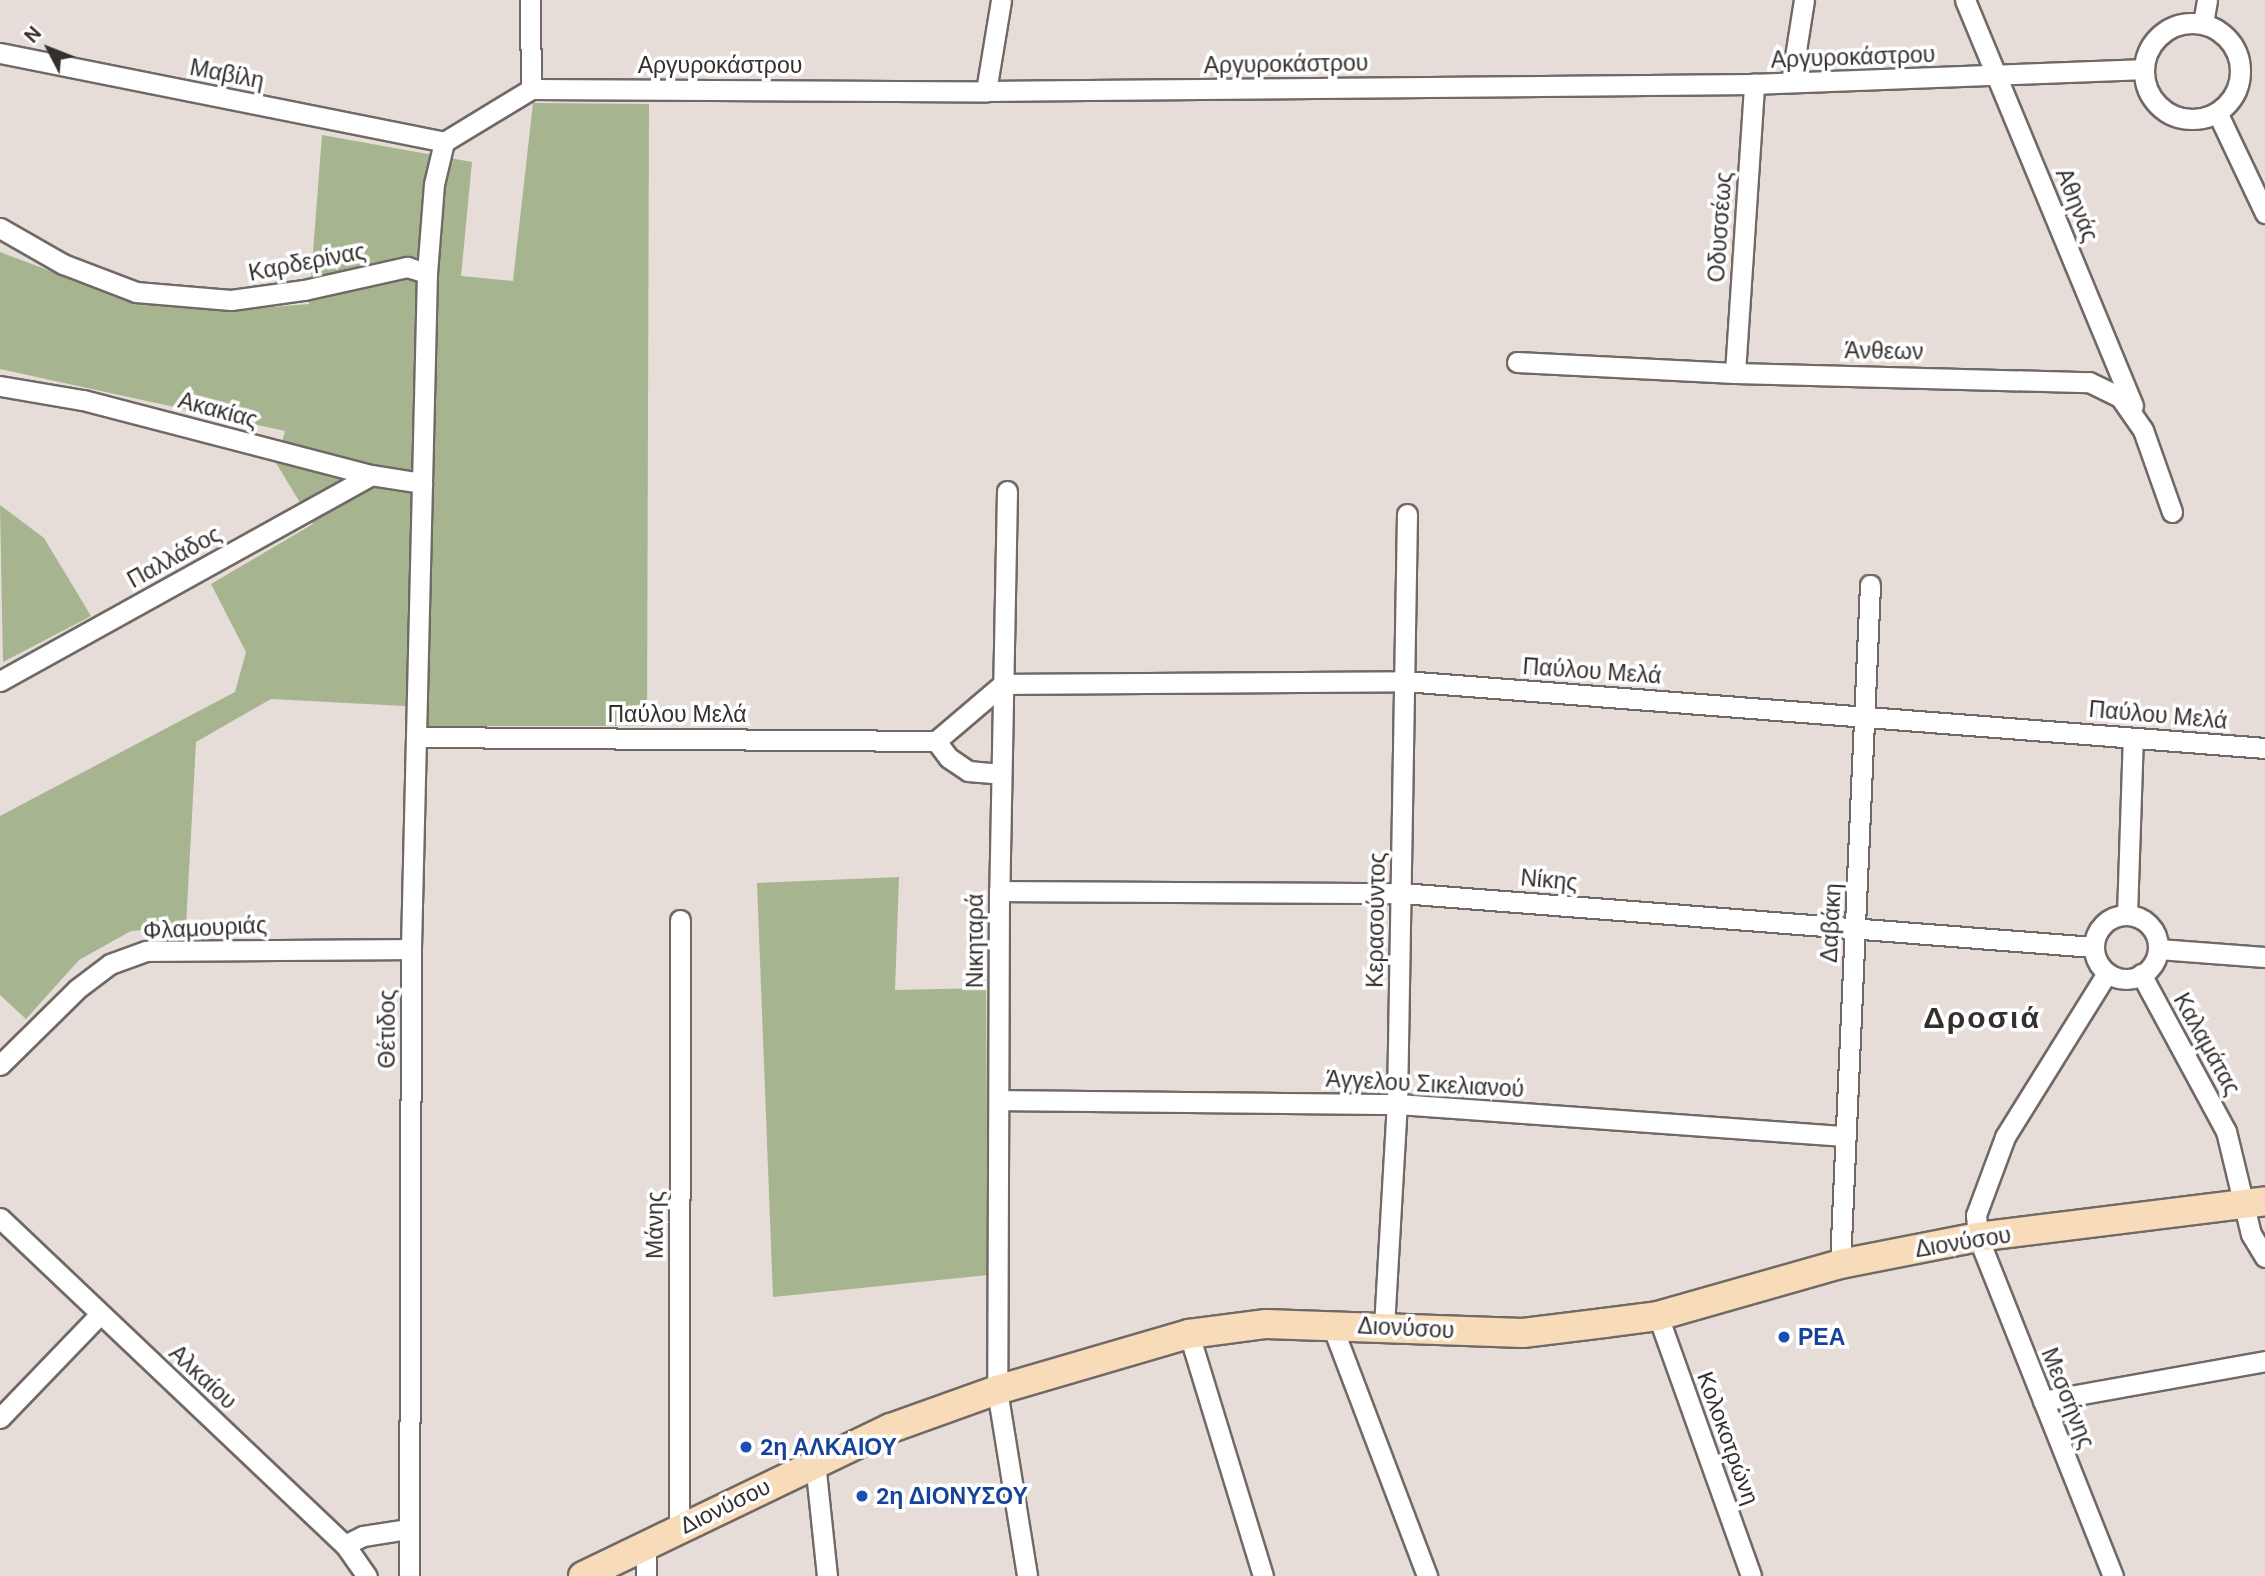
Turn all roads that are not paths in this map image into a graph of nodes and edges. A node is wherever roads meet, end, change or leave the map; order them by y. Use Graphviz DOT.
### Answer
graph roads {
  1 [pos="530,0"];
  2 [pos="1001,0"];
  3 [pos="1804,0"];
  4 [pos="1965,0"];
  5 [pos="2207,0"];
  6 [pos="2203,23"];
  7 [pos="0,53"];
  8 [pos="2144,69"];
  9 [pos="1998,78"];
  10 [pos="1791,82"];
  11 [pos="1754,84"];
  12 [pos="531,89"];
  13 [pos="986,91"];
  14 [pos="2217,112"];
  15 [pos="444,142"];
  16 [pos="2265,213"];
  17 [pos="0,228"];
  18 [pos="427,273"];
  19 [pos="1517,362"];
  20 [pos="1735,373"];
  21 [pos="0,386"];
  22 [pos="2143,430"];
  23 [pos="371,475"];
  24 [pos="422,483"];
  25 [pos="1007,491"];
  26 [pos="2172,512"];
  27 [pos="1407,514"];
  28 [pos="1870,585"];
  29 [pos="0,681"];
  30 [pos="1404,681"];
  31 [pos="1003,684"];
  32 [pos="1864,716"];
  33 [pos="419,737"];
  34 [pos="2133,738"];
  35 [pos="936,741"];
  36 [pos="2265,748"];
  37 [pos="1001,774"];
  38 [pos="999,891"];
  39 [pos="1401,893"];
  40 [pos="2127,915"];
  41 [pos="680,920"];
  42 [pos="1855,929"];
  43 [pos="2094,947"];
  44 [pos="2158,948"];
  45 [pos="411,949"];
  46 [pos="2265,957"];
  47 [pos="2107,973"];
  48 [pos="2141,974"];
  49 [pos="0,1065"];
  50 [pos="1001,1100"];
  51 [pos="1397,1104"];
  52 [pos="1846,1136"];
  53 [pos="2255,1203"];
  54 [pos="0,1218"];
  55 [pos="1978,1237"];
  56 [pos="2265,1257"];
  57 [pos="1840,1264"];
  58 [pos="100,1314"];
  59 [pos="1658,1316"];
  60 [pos="1331,1324"];
  61 [pos="1384,1327"];
  62 [pos="1189,1334"];
  63 [pos="2265,1361"];
  64 [pos="997,1390"];
  65 [pos="2043,1401"];
  66 [pos="0,1418"];
  67 [pos="815,1462"];
  68 [pos="408,1529"];
  69 [pos="679,1530"];
  70 [pos="345,1545"];
  71 [pos="646,1546"];
  72 [pos="367,1576"];
  73 [pos="409,1576"];
  74 [pos="583,1576"];
  75 [pos="646,1576"];
  76 [pos="827,1576"];
  77 [pos="1027,1576"];
  78 [pos="1263,1576"];
  79 [pos="1427,1576"];
  80 [pos="1751,1576"];
  81 [pos="2112,1576"];
  1 -- 12 [label="street"];
  2 -- 13 [label="street"];
  3 -- 10 [label="street"];
  4 -- 9 [label="street, Αθηνάς"];
  5 -- 6 [label="street"];
  6 -- 8 [label="street"];
  6 -- 14 [label="street"];
  7 -- 15 [label="street, Μαβίλη"];
  8 -- 9 [label="street, Αργυροκάστρου"];
  8 -- 14 [label="street"];
  9 -- 10 [label="street, Αργυροκάστρου"];
  9 -- 22 [label="street, Αθηνάς"];
  10 -- 11 [label="street, Αργυροκάστρου"];
  11 -- 13 [label="street, Αργυροκάστρου"];
  11 -- 20 [label="street, Οδυσσέως"];
  12 -- 13 [label="street, Αργυροκάστρου"];
  12 -- 15 [label="street"];
  14 -- 16 [label="street"];
  15 -- 18 [label="street"];
  17 -- 18 [label="street, Καρδερίνας"];
  18 -- 24 [label="street"];
  19 -- 20 [label="street, Άνθεων"];
  20 -- 22 [label="street, Άνθεων"];
  21 -- 23 [label="street, Ακακίας"];
  22 -- 26 [label="street, Άνθεων"];
  23 -- 24 [label="street, Ακακίας"];
  23 -- 29 [label="street, Παλλάδος"];
  24 -- 33 [label="street, Θέτιδος"];
  25 -- 31 [label="street, Νικηταρά"];
  27 -- 30 [label="street, Κερασούντος"];
  28 -- 32 [label="street, Δαβάκη"];
  30 -- 31 [label="street, Παύλου Μελά"];
  30 -- 32 [label="street, Παύλου Μελά"];
  30 -- 39 [label="street, Κερασούντος"];
  31 -- 35 [label="street"];
  31 -- 37 [label="street, Νικηταρά"];
  32 -- 34 [label="street, Παύλου Μελά"];
  32 -- 42 [label="street, Δαβάκη"];
  33 -- 35 [label="street, Παύλου Μελά"];
  33 -- 45 [label="street, Θέτιδος"];
  34 -- 36 [label="street, Παύλου Μελά"];
  34 -- 40 [label="street"];
  35 -- 37 [label="street"];
  37 -- 38 [label="street, Νικηταρά"];
  38 -- 39 [label="street, Νίκης"];
  38 -- 50 [label="street, Νικηταρά"];
  39 -- 42 [label="street, Νίκης"];
  39 -- 51 [label="street, Κερασούντος"];
  40 -- 43 [label="street"];
  40 -- 44 [label="street"];
  41 -- 69 [label="street, Μάνης"];
  42 -- 43 [label="street, Νίκης"];
  42 -- 52 [label="street, Δαβάκη"];
  43 -- 47 [label="street"];
  44 -- 46 [label="street"];
  44 -- 48 [label="street"];
  45 -- 49 [label="street, Φλαμουριάς"];
  45 -- 68 [label="street, Θέτιδος"];
  47 -- 48 [label="street"];
  47 -- 55 [label="street"];
  48 -- 53 [label="street, Καλαμάτας"];
  50 -- 51 [label="street, Άγγελου Σικελιανού"];
  50 -- 64 [label="street, Νικηταρά"];
  51 -- 52 [label="street, Άγγελου Σικελιανού"];
  51 -- 61 [label="street, Κερασούντος"];
  52 -- 57 [label="street, Δαβάκη"];
  53 -- 55 [label="main road, Διονύσου"];
  53 -- 56 [label="street, Καλαμάτας"];
  54 -- 58 [label="street, Αλκαίου"];
  55 -- 57 [label="main road, Διονύσου"];
  55 -- 65 [label="street, Μεσσήνης"];
  57 -- 59 [label="main road, Διονύσου"];
  58 -- 66 [label="street"];
  58 -- 70 [label="street, Αλκαίου"];
  59 -- 61 [label="main road, Διονύσου"];
  59 -- 80 [label="street, Κολοκοτρώνη"];
  60 -- 61 [label="main road, Διονύσου"];
  60 -- 62 [label="main road, Διονύσου"];
  60 -- 79 [label="street"];
  62 -- 64 [label="main road, Διονύσου"];
  62 -- 78 [label="street"];
  63 -- 65 [label="street"];
  64 -- 67 [label="main road, Διονύσου"];
  64 -- 77 [label="street, Νικηταρά"];
  65 -- 81 [label="street, Μεσσήνης"];
  67 -- 69 [label="main road, Διονύσου"];
  67 -- 76 [label="street"];
  68 -- 70 [label="street"];
  68 -- 73 [label="street, Θέτιδος"];
  69 -- 71 [label="main road, Διονύσου"];
  70 -- 72 [label="street, Αλκαίου"];
  71 -- 74 [label="main road, Διονύσου"];
  71 -- 75 [label="street"];
}
